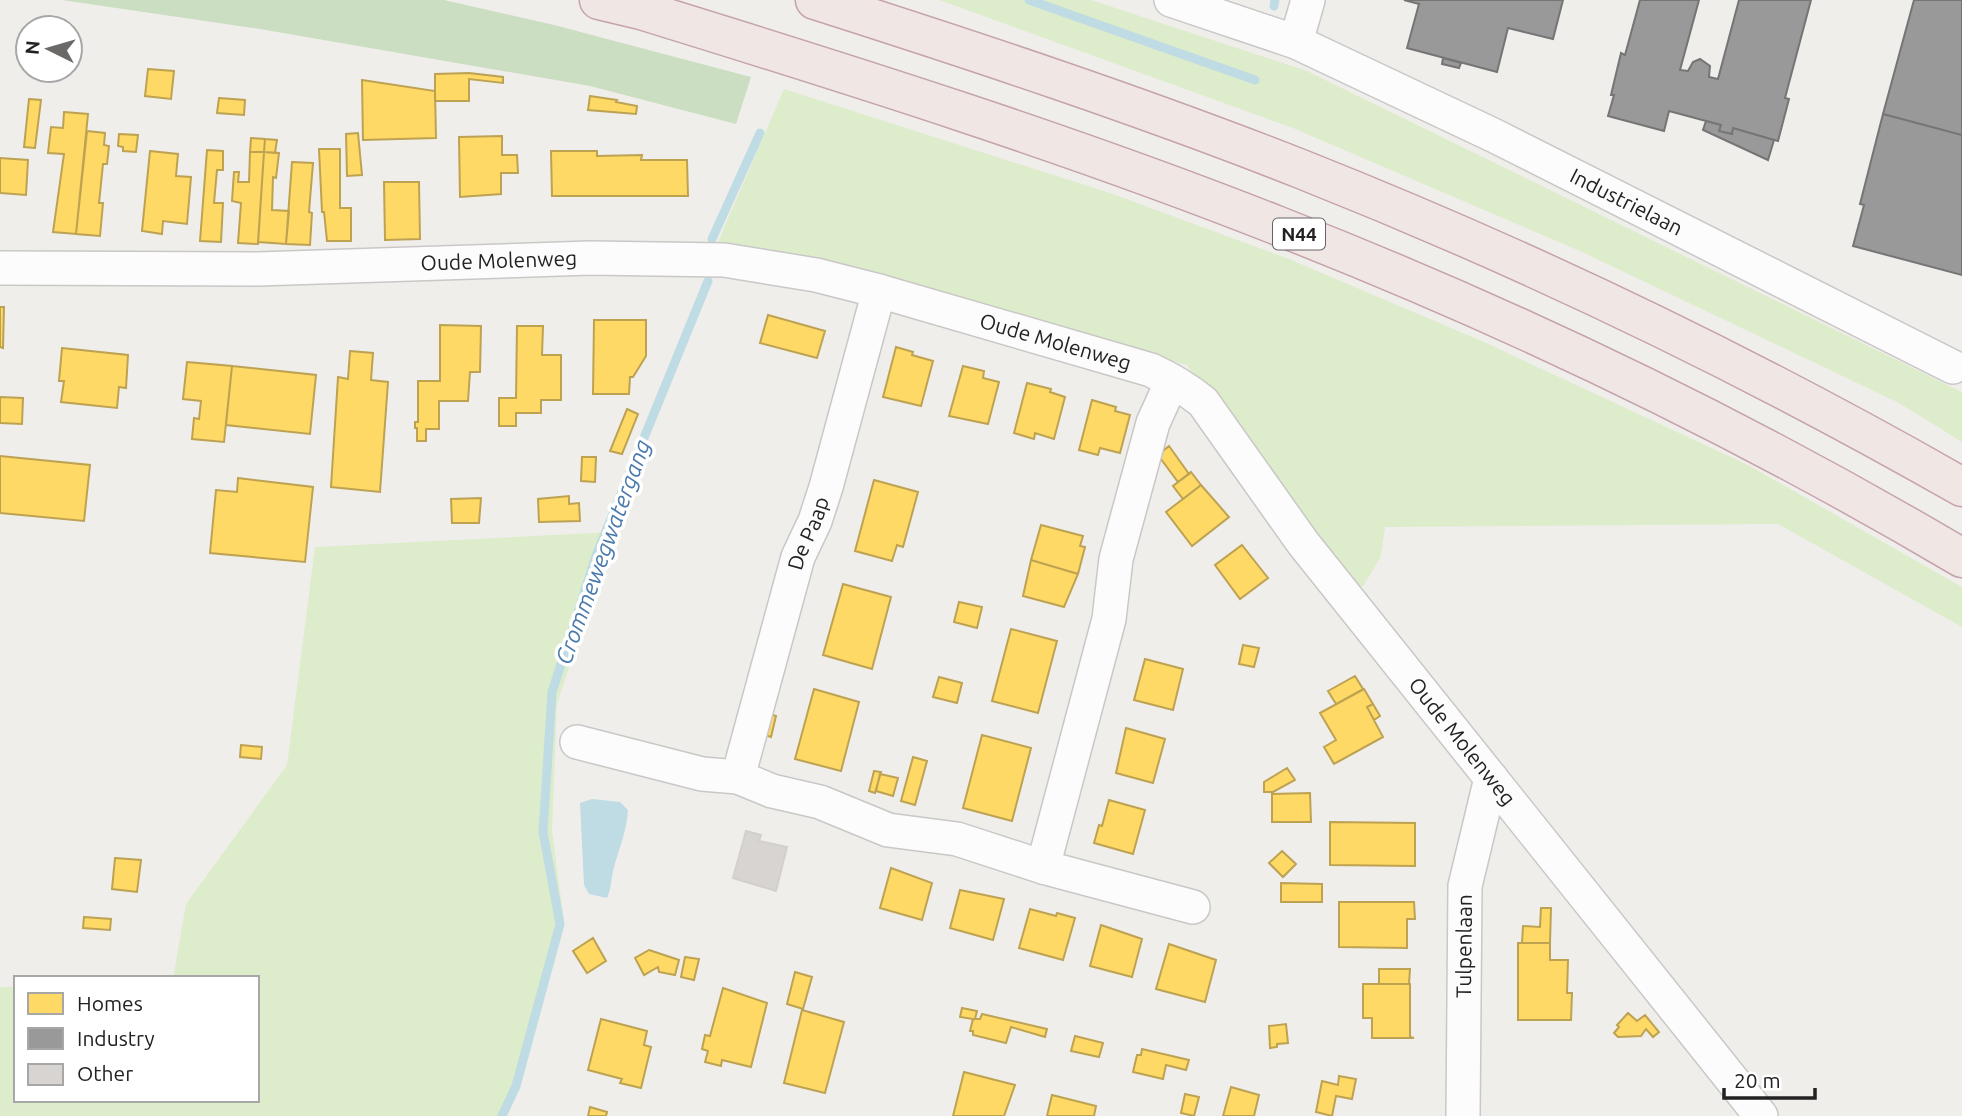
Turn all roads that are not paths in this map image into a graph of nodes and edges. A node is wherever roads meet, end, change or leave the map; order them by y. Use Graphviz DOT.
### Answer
graph roads {
  1 [pos="599,0"];
  2 [pos="814,0"];
  3 [pos="1171,0"];
  4 [pos="1308,0"];
  5 [pos="1296,42"];
  6 [pos="0,268"];
  7 [pos="879,290"];
  8 [pos="1953,367"];
  9 [pos="1172,381"];
  10 [pos="1962,487"];
  11 [pos="1962,558"];
  12 [pos="577,742"];
  13 [pos="738,777"];
  14 [pos="1491,778"];
  15 [pos="1042,867"];
  16 [pos="1193,907"];
  17 [pos="1463,1116"];
  18 [pos="1760,1116"];
  1 -- 11 [label="highway, N44"];
  2 -- 10 [label="highway"];
  3 -- 5 [label="street, Industrielaan"];
  4 -- 5 [label="street"];
  5 -- 8 [label="street, Industrielaan"];
  6 -- 7 [label="street, Oude Molenweg"];
  7 -- 9 [label="street, Oude Molenweg"];
  7 -- 13 [label="street, De Paap"];
  9 -- 14 [label="street, Oude Molenweg"];
  9 -- 15 [label="street"];
  12 -- 13 [label="street"];
  13 -- 15 [label="street"];
  14 -- 17 [label="street, Tulpenlaan"];
  14 -- 18 [label="street, Oude Molenweg"];
  15 -- 16 [label="street"];
}
